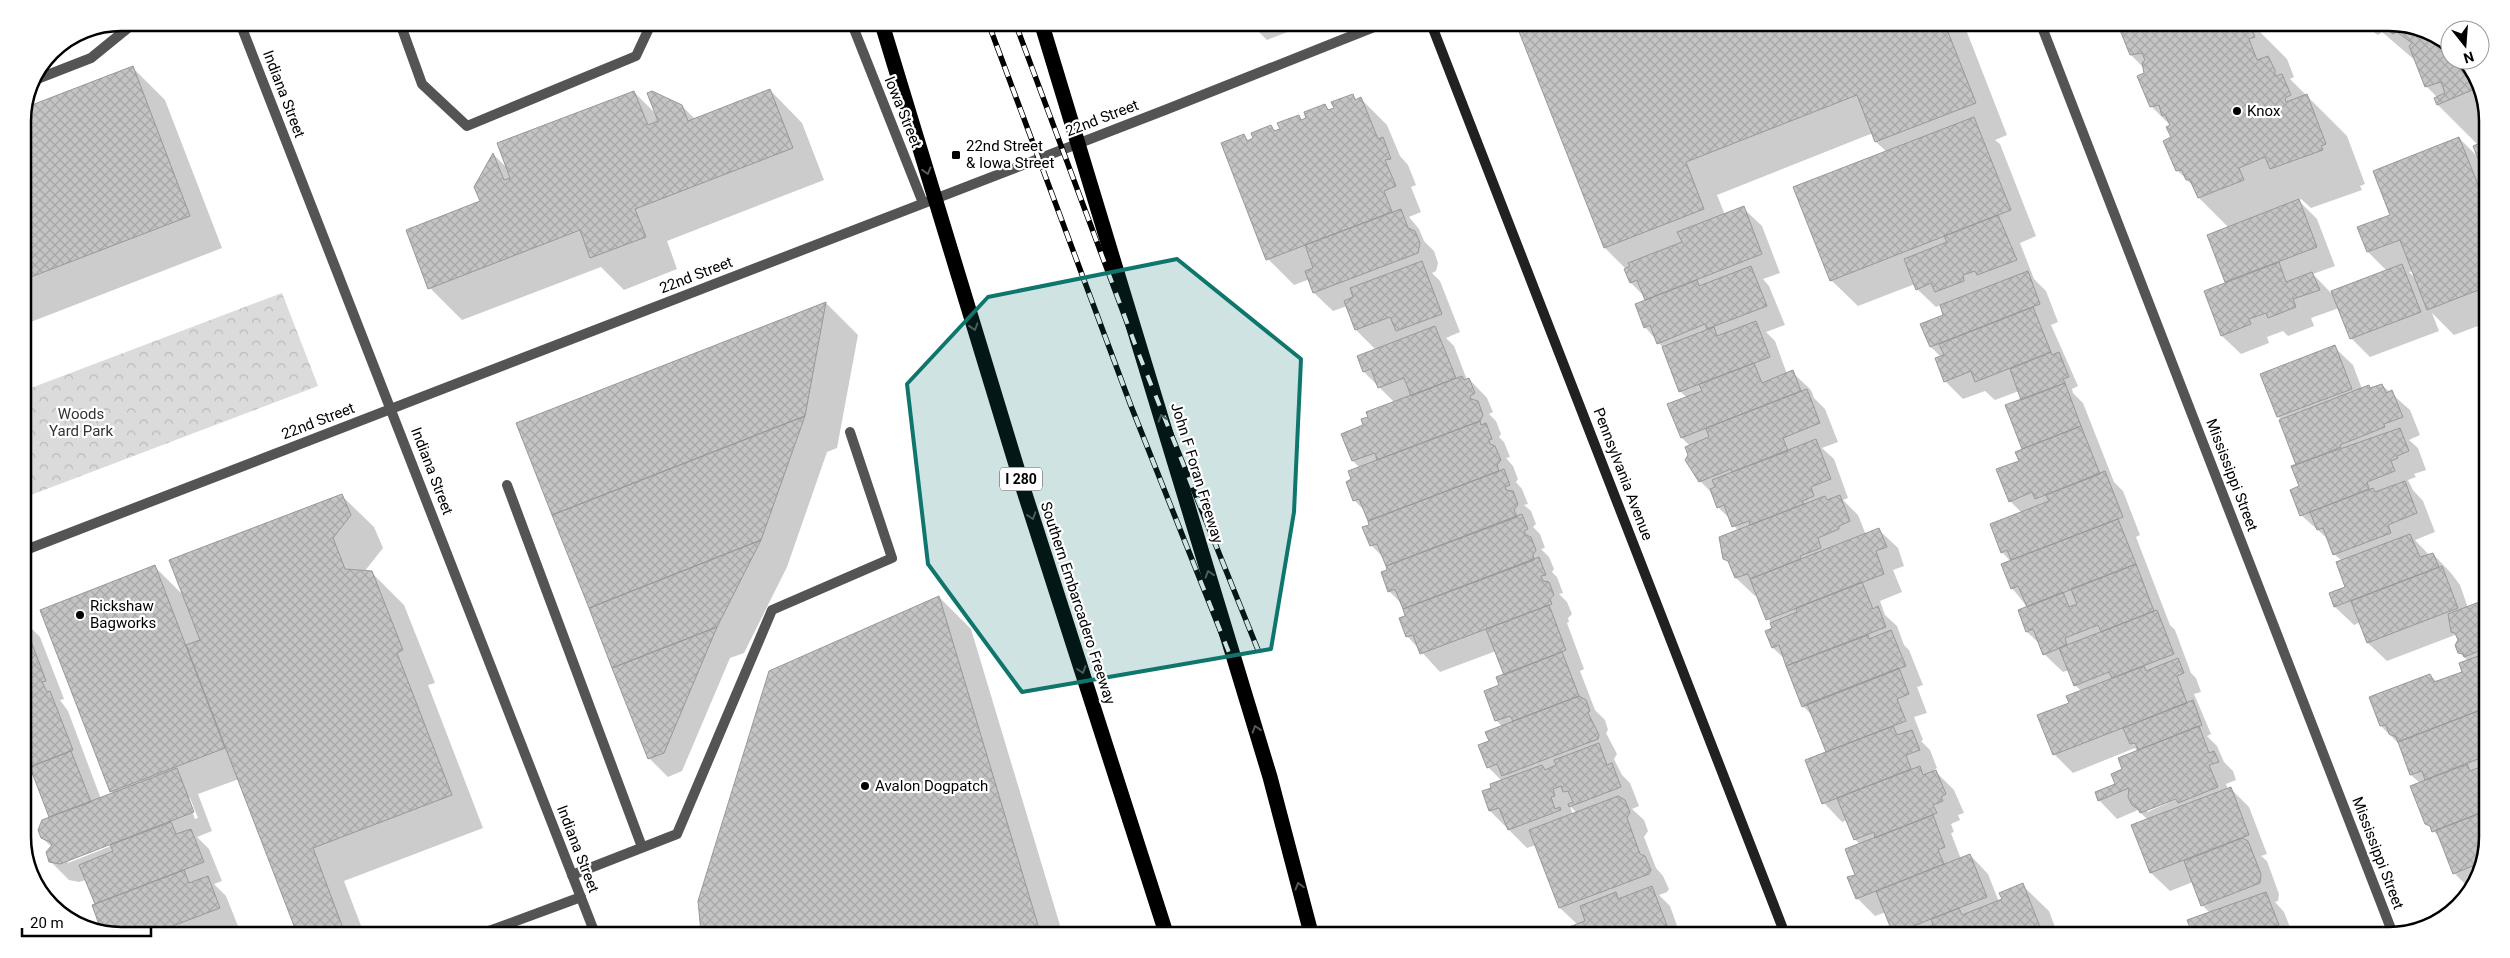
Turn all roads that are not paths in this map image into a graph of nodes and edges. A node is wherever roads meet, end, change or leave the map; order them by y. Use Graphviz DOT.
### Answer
graph roads {
  1 [pos="123,31"];
  2 [pos="243,31"];
  3 [pos="403,31"];
  4 [pos="648,31"];
  5 [pos="854,31"];
  6 [pos="884,31"];
  7 [pos="1044,31"];
  8 [pos="1364,31"];
  9 [pos="1434,31"];
  10 [pos="2044,31"];
  11 [pos="43,76"];
  12 [pos="923,204"];
  13 [pos="391,408"];
  14 [pos="850,432"];
  15 [pos="507,485"];
  16 [pos="31,548"];
  17 [pos="642,847"];
  18 [pos="572,874"];
  19 [pos="581,897"];
  20 [pos="500,927"];
  21 [pos="592,927"];
  22 [pos="1164,927"];
  23 [pos="1309,927"];
  24 [pos="1782,927"];
  25 [pos="2390,927"];
  1 -- 11 [label="street"];
  2 -- 13 [label="street, Indiana Street"];
  3 -- 4 [label="street"];
  5 -- 12 [label="street, Iowa Street"];
  6 -- 22 [label="highway, Southern Embarcadero Freeway / I 280, one-way"];
  23 -- 7 [label="highway, John F Foran Freeway, one-way"];
  8 -- 12 [label="street, 22nd Street"];
  9 -- 24 [label="main road, Pennsylvania Avenue"];
  10 -- 25 [label="street, Mississippi Street"];
  12 -- 13 [label="street, 22nd Street"];
  13 -- 16 [label="street, 22nd Street"];
  13 -- 18 [label="street, Indiana Street"];
  14 -- 17 [label="street"];
  15 -- 17 [label="street"];
  17 -- 18 [label="street"];
  18 -- 19 [label="street, Indiana Street"];
  19 -- 20 [label="street"];
  19 -- 21 [label="street, Indiana Street"];
}
